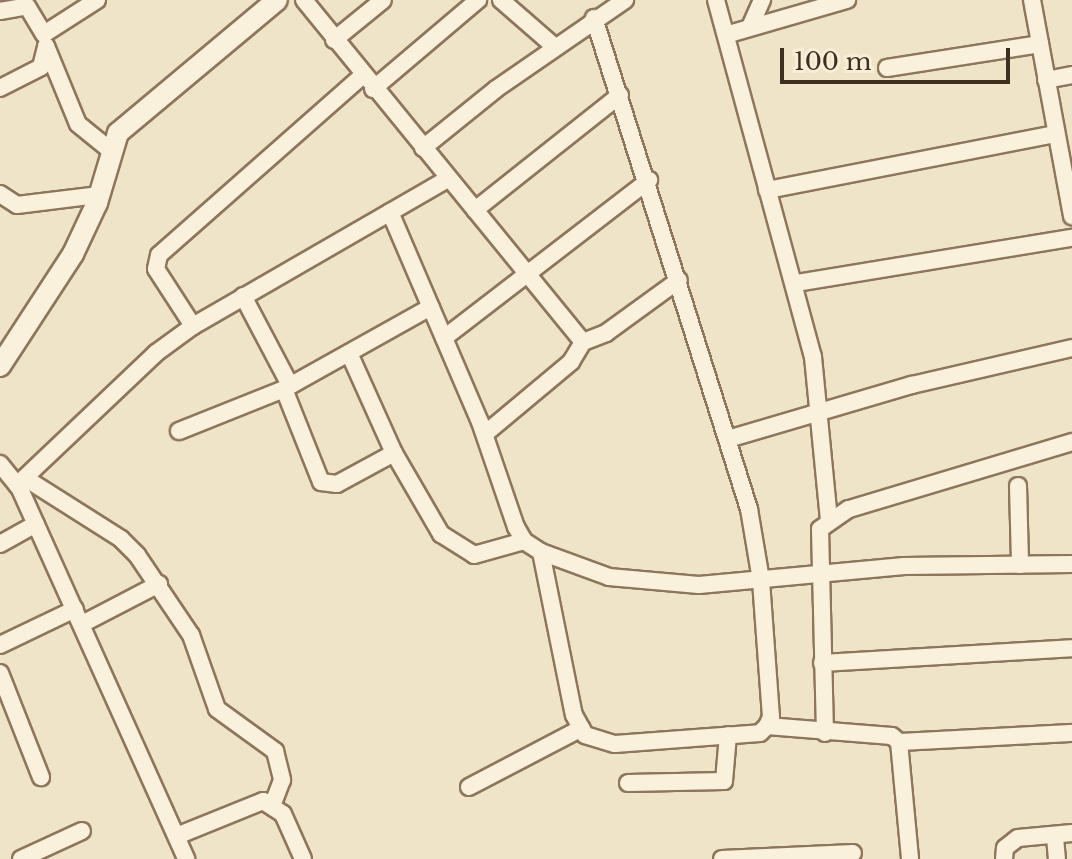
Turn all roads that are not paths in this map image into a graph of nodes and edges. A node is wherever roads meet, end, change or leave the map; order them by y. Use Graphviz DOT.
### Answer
graph roads {
  1 [pos="97,0"];
  2 [pos="277,0"];
  3 [pos="304,0"];
  4 [pos="383,0"];
  5 [pos="478,0"];
  6 [pos="501,0"];
  7 [pos="625,0"];
  8 [pos="716,0"];
  9 [pos="762,0"];
  10 [pos="847,0"];
  11 [pos="1032,0"];
  12 [pos="0,11"];
  13 [pos="594,18"];
  14 [pos="63,23"];
  15 [pos="750,27"];
  16 [pos="729,34"];
  17 [pos="334,40"];
  18 [pos="1040,44"];
  19 [pos="46,46"];
  20 [pos="554,46"];
  21 [pos="887,68"];
  22 [pos="1072,75"];
  23 [pos="362,76"];
  24 [pos="1046,80"];
  25 [pos="0,88"];
  26 [pos="373,89"];
  27 [pos="620,95"];
  28 [pos="1056,134"];
  29 [pos="423,148"];
  30 [pos="109,149"];
  31 [pos="448,179"];
  32 [pos="649,180"];
  33 [pos="767,190"];
  34 [pos="0,194"];
  35 [pos="99,195"];
  36 [pos="1071,208"];
  37 [pos="475,210"];
  38 [pos="390,212"];
  39 [pos="1072,238"];
  40 [pos="528,273"];
  41 [pos="679,280"];
  42 [pos="796,283"];
  43 [pos="243,296"];
  44 [pos="431,307"];
  45 [pos="193,326"];
  46 [pos="444,338"];
  47 [pos="583,342"];
  48 [pos="1072,348"];
  49 [pos="349,353"];
  50 [pos="0,366"];
  51 [pos="287,387"];
  52 [pos="822,412"];
  53 [pos="179,431"];
  54 [pos="485,434"];
  55 [pos="728,439"];
  56 [pos="1072,442"];
  57 [pos="394,453"];
  58 [pos="0,464"];
  59 [pos="21,481"];
  60 [pos="1018,486"];
  61 [pos="829,520"];
  62 [pos="36,524"];
  63 [pos="524,541"];
  64 [pos="0,544"];
  65 [pos="541,552"];
  66 [pos="1072,564"];
  67 [pos="1020,565"];
  68 [pos="818,576"];
  69 [pos="761,580"];
  70 [pos="159,584"];
  71 [pos="78,617"];
  72 [pos="0,645"];
  73 [pos="1072,648"];
  74 [pos="822,663"];
  75 [pos="0,673"];
  76 [pos="767,726"];
  77 [pos="582,728"];
  78 [pos="825,733"];
  79 [pos="1072,733"];
  80 [pos="728,735"];
  81 [pos="899,742"];
  82 [pos="41,777"];
  83 [pos="628,783"];
  84 [pos="469,787"];
  85 [pos="273,804"];
  86 [pos="82,831"];
  87 [pos="179,835"];
  88 [pos="1064,835"];
  89 [pos="853,853"];
  90 [pos="812,857"];
  91 [pos="21,859"];
  92 [pos="186,859"];
  93 [pos="303,859"];
  94 [pos="722,859"];
  95 [pos="910,859"];
  96 [pos="1004,859"];
  97 [pos="1057,859"];
  1 -- 14 [label="street"];
  2 -- 30 [label="street"];
  3 -- 17 [label="street"];
  4 -- 17 [label="street"];
  5 -- 26 [label="street"];
  6 -- 20 [label="street"];
  7 -- 13 [label="street"];
  8 -- 16 [label="street"];
  9 -- 15 [label="street"];
  10 -- 15 [label="street"];
  11 -- 18 [label="street"];
  12 -- 14 [label="street"];
  13 -- 20 [label="street"];
  13 -- 27 [label="street"];
  14 -- 19 [label="street"];
  15 -- 16 [label="street"];
  16 -- 33 [label="street"];
  17 -- 23 [label="street"];
  18 -- 21 [label="street"];
  18 -- 24 [label="street"];
  19 -- 25 [label="street"];
  19 -- 30 [label="street"];
  20 -- 29 [label="street"];
  22 -- 24 [label="street"];
  23 -- 26 [label="street"];
  23 -- 45 [label="street"];
  24 -- 28 [label="street"];
  26 -- 29 [label="street"];
  27 -- 32 [label="street"];
  27 -- 37 [label="street"];
  28 -- 33 [label="street"];
  28 -- 36 [label="street"];
  29 -- 31 [label="street"];
  30 -- 35 [label="street"];
  31 -- 37 [label="street"];
  31 -- 38 [label="street"];
  32 -- 40 [label="street"];
  32 -- 41 [label="street"];
  33 -- 42 [label="street"];
  34 -- 35 [label="street"];
  35 -- 50 [label="street"];
  37 -- 40 [label="street"];
  38 -- 43 [label="street"];
  38 -- 44 [label="street"];
  39 -- 42 [label="street"];
  40 -- 46 [label="street"];
  40 -- 47 [label="street"];
  41 -- 47 [label="street"];
  41 -- 55 [label="street"];
  42 -- 52 [label="street"];
  43 -- 45 [label="street"];
  43 -- 51 [label="street"];
  44 -- 46 [label="street"];
  44 -- 49 [label="street"];
  45 -- 59 [label="street"];
  46 -- 54 [label="street"];
  47 -- 54 [label="street"];
  48 -- 52 [label="street"];
  49 -- 51 [label="street"];
  49 -- 57 [label="street"];
  51 -- 53 [label="street"];
  51 -- 57 [label="street"];
  52 -- 55 [label="street"];
  52 -- 61 [label="street"];
  54 -- 63 [label="street"];
  55 -- 69 [label="street"];
  56 -- 61 [label="street"];
  57 -- 63 [label="street"];
  58 -- 59 [label="street"];
  59 -- 62 [label="street"];
  59 -- 70 [label="street"];
  60 -- 67 [label="street"];
  61 -- 68 [label="street"];
  62 -- 64 [label="street"];
  62 -- 71 [label="street"];
  63 -- 65 [label="street"];
  65 -- 69 [label="street"];
  65 -- 77 [label="street"];
  66 -- 67 [label="street"];
  67 -- 68 [label="street"];
  68 -- 69 [label="street"];
  68 -- 74 [label="street"];
  69 -- 76 [label="street"];
  70 -- 71 [label="street"];
  70 -- 85 [label="street"];
  71 -- 72 [label="street"];
  71 -- 87 [label="street"];
  73 -- 74 [label="street"];
  74 -- 78 [label="street"];
  75 -- 82 [label="street"];
  76 -- 78 [label="street"];
  76 -- 80 [label="street"];
  77 -- 80 [label="street"];
  77 -- 84 [label="street"];
  78 -- 81 [label="street"];
  79 -- 81 [label="street"];
  80 -- 83 [label="street"];
  81 -- 95 [label="street"];
  85 -- 87 [label="street"];
  85 -- 93 [label="street"];
  86 -- 91 [label="street"];
  87 -- 92 [label="street"];
  88 -- 96 [label="street"];
  88 -- 97 [label="street"];
  89 -- 90 [label="street"];
  90 -- 94 [label="street"];
}
